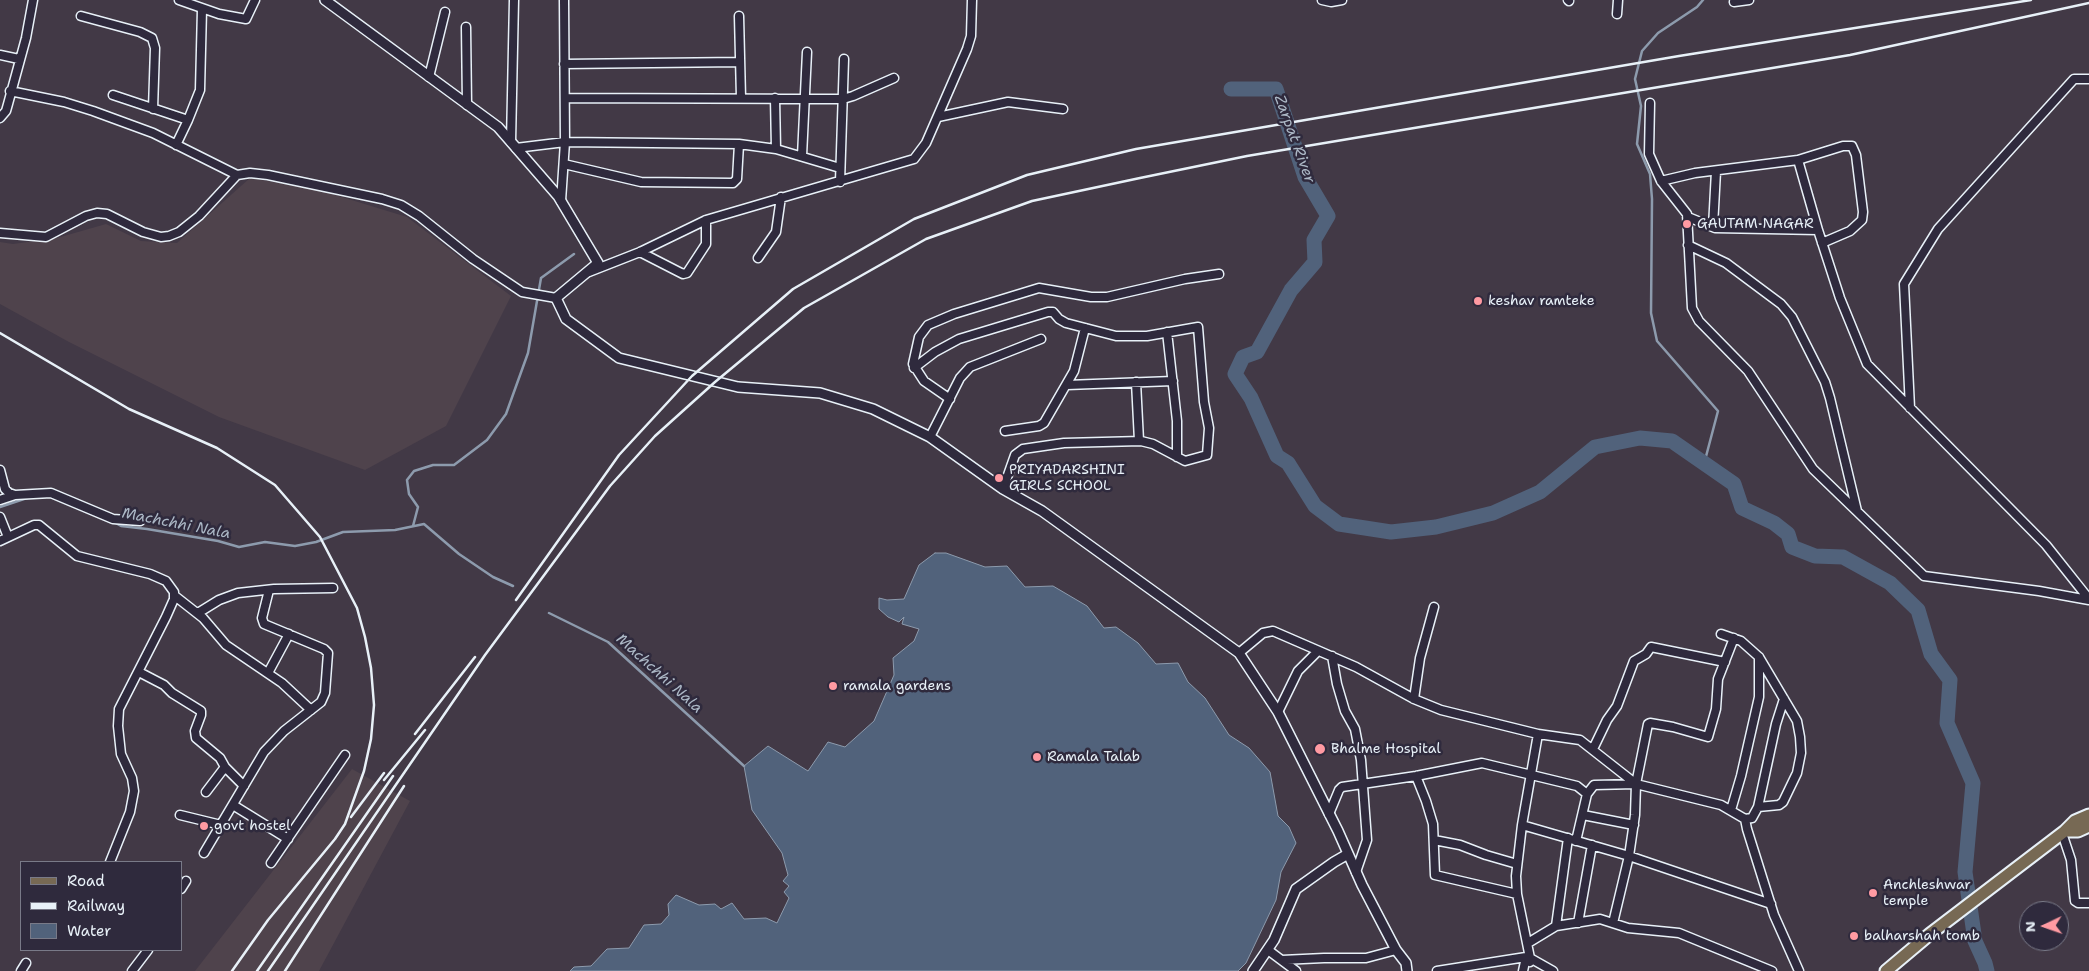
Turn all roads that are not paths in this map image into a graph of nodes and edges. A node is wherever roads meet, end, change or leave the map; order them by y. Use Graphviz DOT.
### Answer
graph roads {
  1 [pos="33,0"];
  2 [pos="179,0"];
  3 [pos="255,0"];
  4 [pos="325,0"];
  5 [pos="514,0"];
  6 [pos="564,0"];
  7 [pos="972,0"];
  8 [pos="1322,0"];
  9 [pos="1342,0"];
  10 [pos="1618,0"];
  11 [pos="1749,0"];
  12 [pos="1734,2"];
  13 [pos="202,9"];
  14 [pos="445,12"];
  15 [pos="1617,14"];
  16 [pos="82,16"];
  17 [pos="739,16"];
  18 [pos="466,27"];
  19 [pos="807,52"];
  20 [pos="0,55"];
  21 [pos="19,59"];
  22 [pos="844,59"];
  23 [pos="740,62"];
  24 [pos="564,64"];
  25 [pos="429,77"];
  26 [pos="894,78"];
  27 [pos="2089,79"];
  28 [pos="10,91"];
  29 [pos="113,95"];
  30 [pos="565,98"];
  31 [pos="741,98"];
  32 [pos="775,98"];
  33 [pos="805,98"];
  34 [pos="843,99"];
  35 [pos="1650,103"];
  36 [pos="467,104"];
  37 [pos="153,108"];
  38 [pos="1062,110"];
  39 [pos="938,117"];
  40 [pos="0,118"];
  41 [pos="188,120"];
  42 [pos="565,142"];
  43 [pos="739,144"];
  44 [pos="176,145"];
  45 [pos="513,145"];
  46 [pos="776,149"];
  47 [pos="802,156"];
  48 [pos="1798,160"];
  49 [pos="564,164"];
  50 [pos="840,168"];
  51 [pos="1716,171"];
  52 [pos="237,175"];
  53 [pos="1661,181"];
  54 [pos="840,182"];
  55 [pos="781,197"];
  56 [pos="561,201"];
  57 [pos="1688,217"];
  58 [pos="706,220"];
  59 [pos="1712,227"];
  60 [pos="1818,230"];
  61 [pos="0,233"];
  62 [pos="1822,242"];
  63 [pos="1688,244"];
  64 [pos="640,252"];
  65 [pos="758,258"];
  66 [pos="587,272"];
  67 [pos="1219,274"];
  68 [pos="556,298"];
  69 [pos="1085,328"];
  70 [pos="1167,332"];
  71 [pos="1041,339"];
  72 [pos="914,368"];
  73 [pos="1173,381"];
  74 [pos="1136,382"];
  75 [pos="1067,385"];
  76 [pos="950,399"];
  77 [pos="1910,408"];
  78 [pos="1004,431"];
  79 [pos="930,437"];
  80 [pos="1139,441"];
  81 [pos="1177,457"];
  82 [pos="0,470"];
  83 [pos="1003,489"];
  84 [pos="15,495"];
  85 [pos="0,500"];
  86 [pos="1858,511"];
  87 [pos="0,518"];
  88 [pos="140,521"];
  89 [pos="8,537"];
  90 [pos="0,541"];
  91 [pos="333,588"];
  92 [pos="269,590"];
  93 [pos="175,596"];
  94 [pos="2089,599"];
  95 [pos="1434,607"];
  96 [pos="198,613"];
  97 [pos="289,634"];
  98 [pos="1721,634"];
  99 [pos="1734,638"];
  100 [pos="1318,651"];
  101 [pos="1240,653"];
  102 [pos="1332,656"];
  103 [pos="1760,657"];
  104 [pos="1725,662"];
  105 [pos="139,672"];
  106 [pos="268,673"];
  107 [pos="1414,699"];
  108 [pos="1784,699"];
  109 [pos="311,710"];
  110 [pos="1278,712"];
  111 [pos="1538,734"];
  112 [pos="1593,749"];
  113 [pos="345,755"];
  114 [pos="225,767"];
  115 [pos="1531,775"];
  116 [pos="1416,776"];
  117 [pos="1363,783"];
  118 [pos="1636,784"];
  119 [pos="244,786"];
  120 [pos="206,792"];
  121 [pos="1587,794"];
  122 [pos="233,805"];
  123 [pos="1758,807"];
  124 [pos="1731,810"];
  125 [pos="1329,814"];
  126 [pos="180,815"];
  127 [pos="1583,815"];
  128 [pos="2089,816"];
  129 [pos="1745,819"];
  130 [pos="1522,824"];
  131 [pos="221,825"];
  132 [pos="1634,825"];
  133 [pos="2089,826"];
  134 [pos="2064,832"];
  135 [pos="288,839"];
  136 [pos="1572,839"];
  137 [pos="1434,840"];
  138 [pos="1592,845"];
  139 [pos="204,853"];
  140 [pos="1348,854"];
  141 [pos="1629,856"];
  142 [pos="110,861"];
  143 [pos="271,863"];
  144 [pos="1517,864"];
  145 [pos="1356,872"];
  146 [pos="186,881"];
  147 [pos="182,888"];
  148 [pos="1517,894"];
  149 [pos="2089,903"];
  150 [pos="1771,904"];
  151 [pos="1578,923"];
  152 [pos="1613,923"];
  153 [pos="1556,926"];
  154 [pos="1528,943"];
  155 [pos="1268,950"];
  156 [pos="1396,950"];
  157 [pos="147,951"];
  158 [pos="1529,959"];
  159 [pos="1282,960"];
  160 [pos="26,963"];
  161 [pos="20,971"];
  162 [pos="132,971"];
  163 [pos="1253,971"];
  164 [pos="1296,971"];
  165 [pos="1408,971"];
  166 [pos="1437,971"];
  167 [pos="1524,971"];
  168 [pos="1547,971"];
  169 [pos="1552,971"];
  170 [pos="1772,971"];
  171 [pos="1799,971"];
  172 [pos="1886,971"];
  1 -- 21 [label="street"];
  2 -- 13 [label="street"];
  3 -- 13 [label="street"];
  4 -- 25 [label="street"];
  5 -- 45 [label="street"];
  6 -- 24 [label="street"];
  7 -- 39 [label="street"];
  8 -- 9 [label="street"];
  10 -- 15 [label="street"];
  11 -- 12 [label="street"];
  13 -- 41 [label="street"];
  14 -- 25 [label="street"];
  16 -- 37 [label="street"];
  17 -- 23 [label="street"];
  18 -- 36 [label="street"];
  19 -- 33 [label="street"];
  20 -- 21 [label="street"];
  21 -- 28 [label="street"];
  22 -- 34 [label="street"];
  23 -- 24 [label="street"];
  23 -- 31 [label="street"];
  24 -- 30 [label="street"];
  25 -- 36 [label="street"];
  26 -- 34 [label="street"];
  27 -- 77 [label="street"];
  28 -- 40 [label="street"];
  28 -- 44 [label="street"];
  29 -- 37 [label="street"];
  30 -- 31 [label="street"];
  30 -- 42 [label="street"];
  31 -- 32 [label="street"];
  32 -- 33 [label="street"];
  32 -- 46 [label="street"];
  33 -- 34 [label="street"];
  33 -- 47 [label="street"];
  34 -- 50 [label="street"];
  35 -- 53 [label="street"];
  36 -- 45 [label="street"];
  37 -- 41 [label="street"];
  38 -- 39 [label="street"];
  39 -- 54 [label="street"];
  41 -- 44 [label="street"];
  42 -- 43 [label="street"];
  42 -- 45 [label="street"];
  42 -- 49 [label="street"];
  43 -- 46 [label="street"];
  43 -- 49 [label="street"];
  44 -- 52 [label="street"];
  45 -- 56 [label="street"];
  46 -- 47 [label="street"];
  47 -- 50 [label="street"];
  48 -- 51 [label="street"];
  48 -- 60 [label="street"];
  48 -- 62 [label="street"];
  49 -- 56 [label="street"];
  50 -- 54 [label="street"];
  51 -- 53 [label="street"];
  51 -- 59 [label="street"];
  52 -- 61 [label="street"];
  52 -- 68 [label="street"];
  53 -- 57 [label="street"];
  54 -- 55 [label="street"];
  55 -- 58 [label="street"];
  55 -- 65 [label="street"];
  56 -- 66 [label="street"];
  57 -- 59 [label="street"];
  57 -- 63 [label="street"];
  58 -- 64 [label="street"];
  58 -- 64 [label="street"];
  59 -- 60 [label="street"];
  60 -- 62 [label="street"];
  62 -- 77 [label="street"];
  63 -- 86 [label="street"];
  63 -- 86 [label="street"];
  64 -- 66 [label="street"];
  66 -- 68 [label="street"];
  67 -- 72 [label="street"];
  68 -- 79 [label="street"];
  69 -- 70 [label="street"];
  69 -- 72 [label="street"];
  69 -- 75 [label="street"];
  70 -- 73 [label="street"];
  70 -- 81 [label="street"];
  71 -- 76 [label="street"];
  72 -- 76 [label="street"];
  73 -- 74 [label="street"];
  73 -- 81 [label="street"];
  74 -- 75 [label="street"];
  74 -- 80 [label="street"];
  75 -- 78 [label="street"];
  76 -- 79 [label="street"];
  77 -- 94 [label="street"];
  79 -- 83 [label="street"];
  80 -- 81 [label="street"];
  80 -- 83 [label="street"];
  82 -- 84 [label="street"];
  83 -- 101 [label="street"];
  84 -- 85 [label="street"];
  84 -- 88 [label="street"];
  86 -- 94 [label="street"];
  87 -- 89 [label="street"];
  89 -- 90 [label="street"];
  89 -- 93 [label="street"];
  91 -- 92 [label="street"];
  92 -- 96 [label="street"];
  92 -- 97 [label="street"];
  93 -- 96 [label="street"];
  93 -- 105 [label="street"];
  95 -- 107 [label="street"];
  96 -- 106 [label="street"];
  97 -- 106 [label="street"];
  97 -- 109 [label="street"];
  98 -- 99 [label="street"];
  99 -- 103 [label="street"];
  99 -- 104 [label="street"];
  100 -- 101 [label="street"];
  100 -- 102 [label="street"];
  100 -- 110 [label="street"];
  101 -- 110 [label="street"];
  102 -- 107 [label="street"];
  102 -- 117 [label="street"];
  103 -- 108 [label="street"];
  103 -- 124 [label="street"];
  104 -- 112 [label="street"];
  104 -- 118 [label="street"];
  105 -- 114 [label="street"];
  105 -- 142 [label="street"];
  106 -- 109 [label="street"];
  107 -- 111 [label="street"];
  108 -- 123 [label="street"];
  108 -- 123 [label="street"];
  109 -- 119 [label="street"];
  110 -- 125 [label="street"];
  111 -- 112 [label="street"];
  111 -- 115 [label="street"];
  112 -- 118 [label="street"];
  113 -- 135 [label="street"];
  114 -- 119 [label="street"];
  114 -- 120 [label="street"];
  115 -- 116 [label="street"];
  115 -- 121 [label="street"];
  115 -- 130 [label="street"];
  116 -- 117 [label="street"];
  116 -- 137 [label="street"];
  117 -- 125 [label="street"];
  117 -- 145 [label="street"];
  118 -- 121 [label="street"];
  118 -- 124 [label="street"];
  118 -- 132 [label="street"];
  119 -- 122 [label="street"];
  121 -- 127 [label="street"];
  122 -- 131 [label="street"];
  122 -- 135 [label="street"];
  123 -- 129 [label="street"];
  124 -- 129 [label="street"];
  125 -- 140 [label="street"];
  126 -- 131 [label="street"];
  127 -- 132 [label="street"];
  127 -- 136 [label="street"];
  128 -- 134 [label="main road"];
  129 -- 150 [label="street"];
  130 -- 136 [label="street"];
  130 -- 144 [label="street"];
  131 -- 139 [label="street"];
  132 -- 141 [label="street"];
  133 -- 134 [label="main road"];
  134 -- 149 [label="street"];
  134 -- 172 [label="main road"];
  135 -- 143 [label="street"];
  136 -- 138 [label="street"];
  136 -- 153 [label="street"];
  137 -- 144 [label="street"];
  137 -- 148 [label="street"];
  138 -- 141 [label="street"];
  138 -- 151 [label="street"];
  140 -- 145 [label="street"];
  140 -- 155 [label="street"];
  141 -- 150 [label="street"];
  141 -- 152 [label="street"];
  144 -- 148 [label="street"];
  145 -- 156 [label="street"];
  146 -- 147 [label="street"];
  148 -- 154 [label="street"];
  150 -- 171 [label="street"];
  151 -- 152 [label="street"];
  151 -- 153 [label="street"];
  152 -- 170 [label="street"];
  153 -- 154 [label="street"];
  154 -- 158 [label="street"];
  155 -- 159 [label="street"];
  155 -- 163 [label="street"];
  156 -- 159 [label="street"];
  156 -- 165 [label="street"];
  157 -- 162 [label="street"];
  158 -- 166 [label="street"];
  158 -- 167 [label="street"];
  158 -- 168 [label="street"];
  158 -- 169 [label="street"];
  159 -- 164 [label="street"];
  160 -- 161 [label="street"];
}
